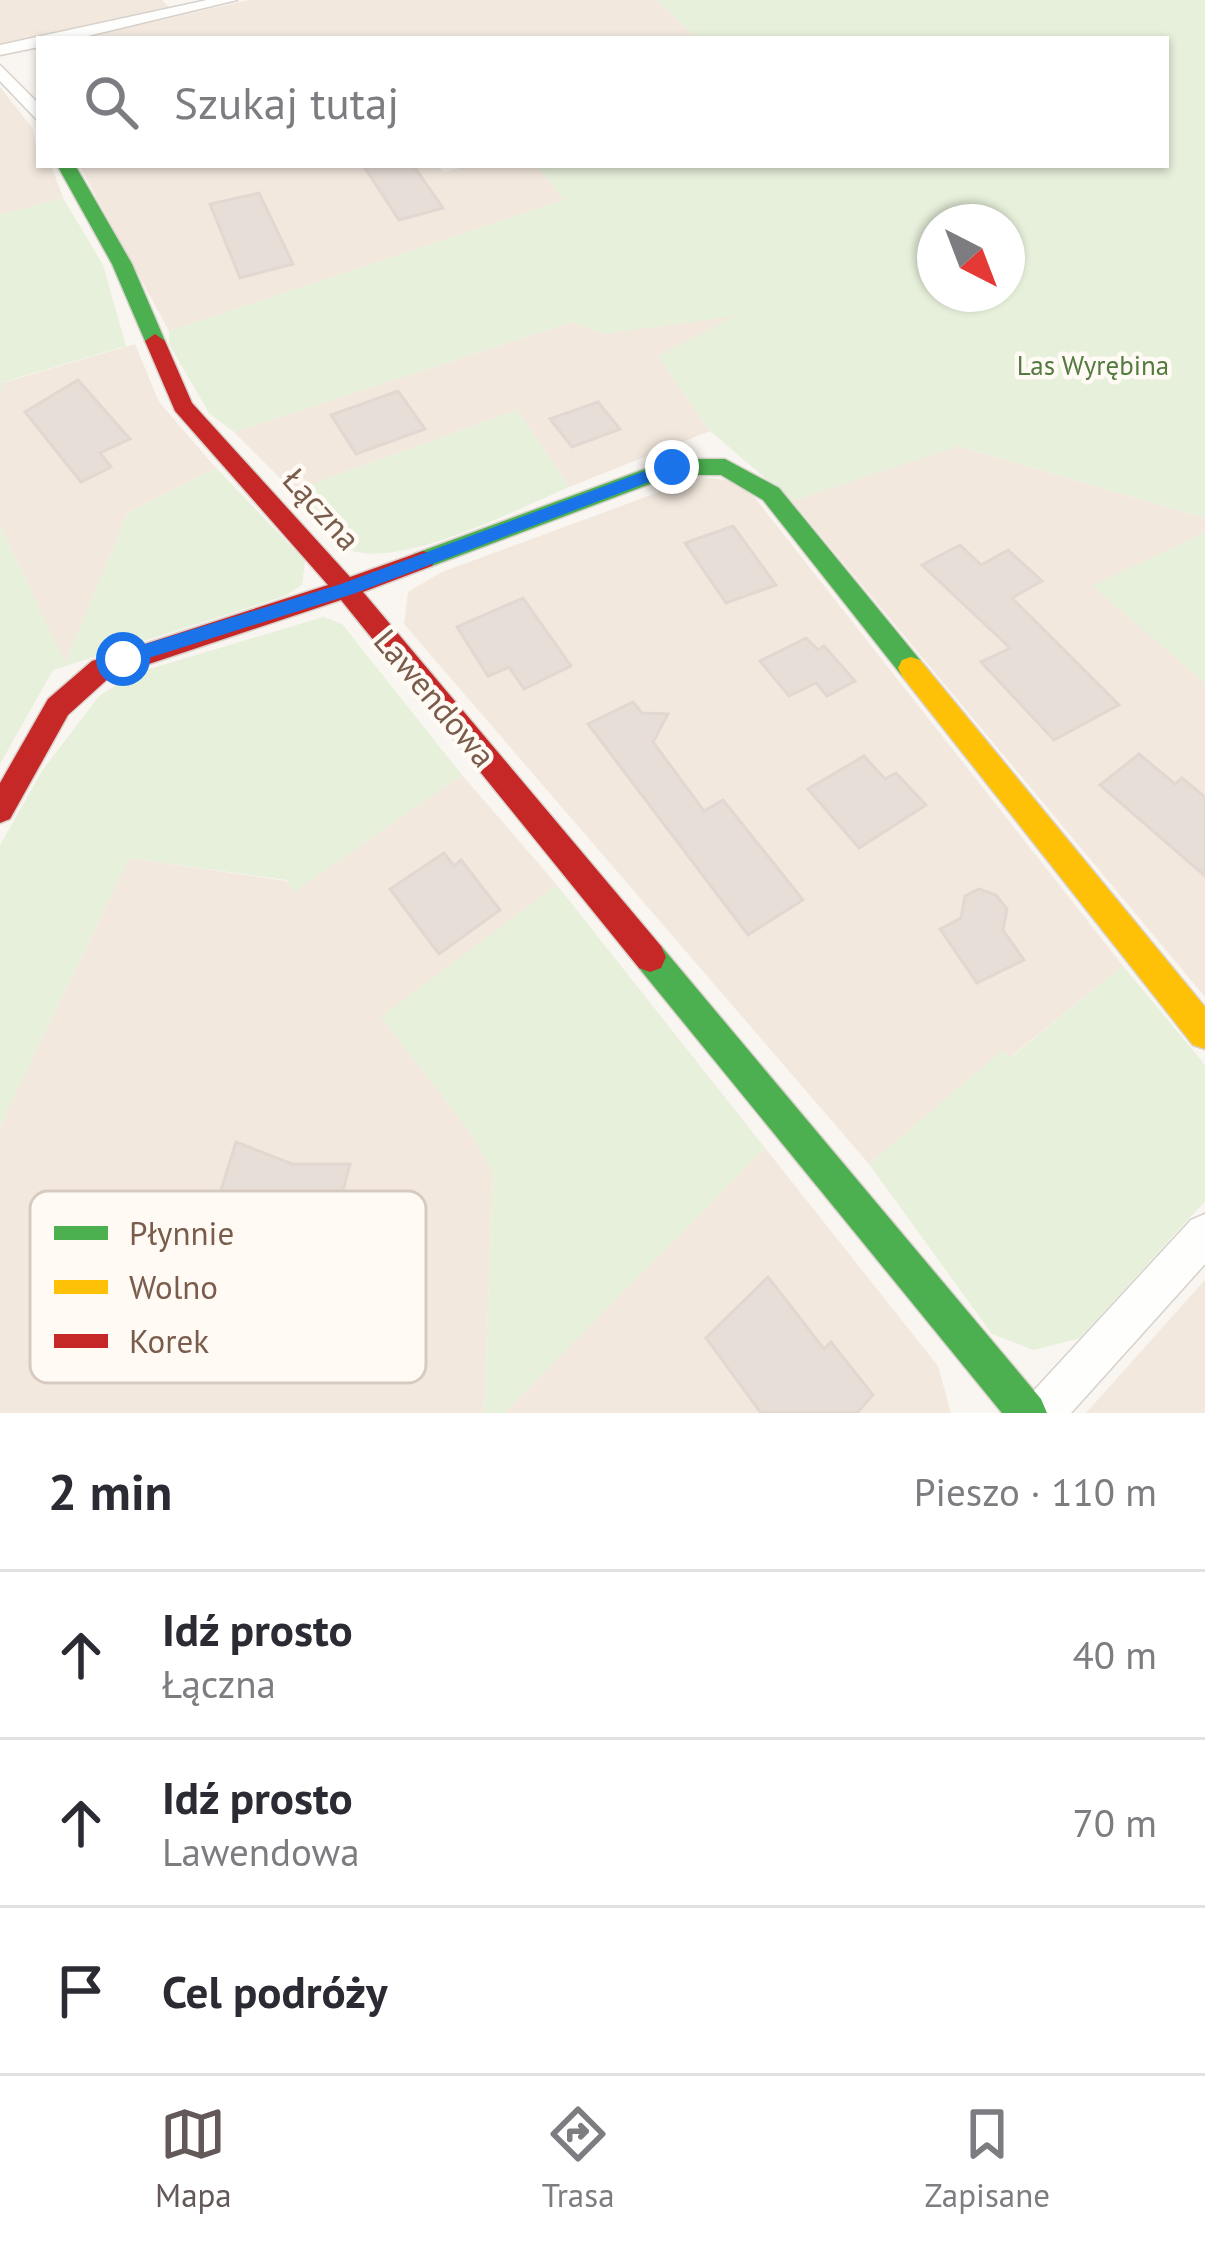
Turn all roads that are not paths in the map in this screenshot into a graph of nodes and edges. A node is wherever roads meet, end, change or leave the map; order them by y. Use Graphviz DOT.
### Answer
graph roads {
  1 [pos="229,0"];
  2 [pos="66,36"];
  3 [pos="36,43"];
  4 [pos="0,50"];
  5 [pos="0,70"];
  6 [pos="36,112"];
  7 [pos="68,168"];
  8 [pos="346,589"];
  9 [pos="0,810"];
  10 [pos="1205,1033"];
  11 [pos="1205,1234"];
  12 [pos="1028,1413"];
  13 [pos="1042,1413"];
  1 -- 2 [label="street"];
  3 -- 4 [label="street"];
  5 -- 6 [label="street"];
  7 -- 8 [label="street, Łączna"];
  8 -- 9 [label="street, Łączna"];
  8 -- 10 [label="street, Lawendowa"];
  8 -- 12 [label="street, Lawendowa"];
  11 -- 13 [label="street"];
}
